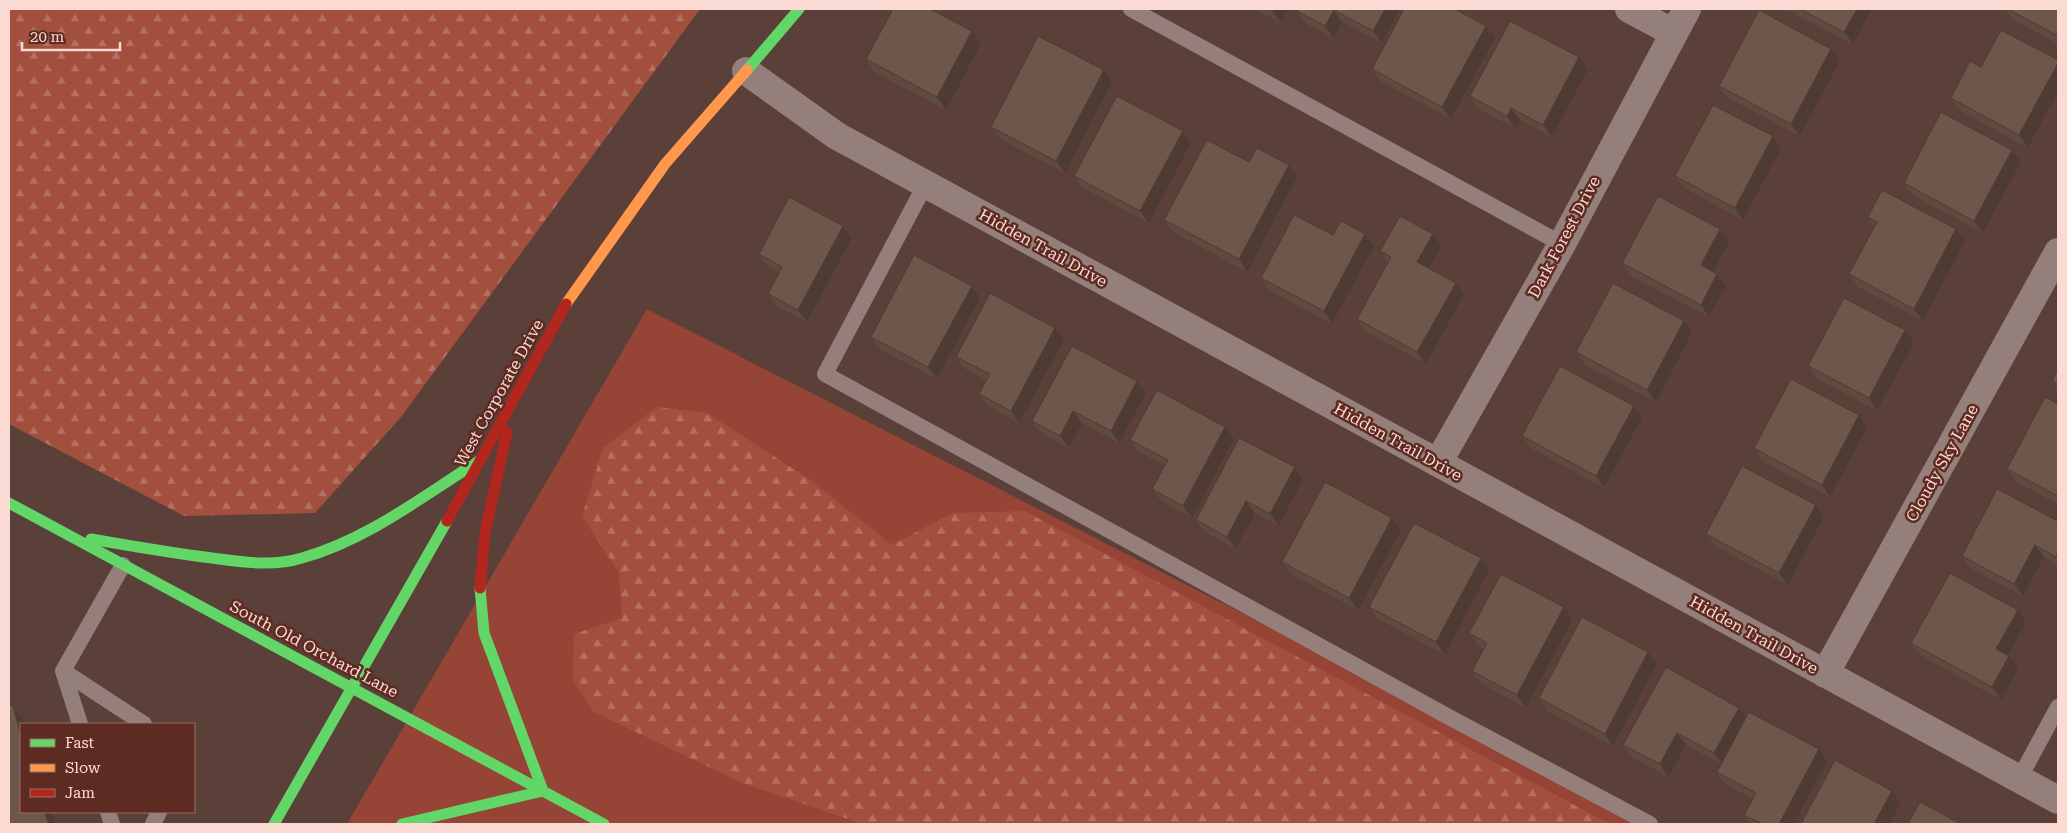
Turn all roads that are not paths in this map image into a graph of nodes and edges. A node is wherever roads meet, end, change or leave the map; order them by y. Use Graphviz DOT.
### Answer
graph roads {
  1 [pos="799,9"];
  2 [pos="1132,9"];
  3 [pos="1629,9"];
  4 [pos="1686,9"];
  5 [pos="1672,32"];
  6 [pos="746,71"];
  7 [pos="925,185"];
  8 [pos="1562,244"];
  9 [pos="2058,252"];
  10 [pos="514,401"];
  11 [pos="483,458"];
  12 [pos="1438,463"];
  13 [pos="9,503"];
  14 [pos="70,536"];
  15 [pos="123,565"];
  16 [pos="63,670"];
  17 [pos="1825,674"];
  18 [pos="352,688"];
  19 [pos="2058,707"];
  20 [pos="80,723"];
  21 [pos="142,723"];
  22 [pos="2018,779"];
  23 [pos="543,791"];
  24 [pos="2058,800"];
  25 [pos="274,824"];
  26 [pos="402,824"];
  27 [pos="604,824"];
  28 [pos="1650,824"];
  1 -- 6 [label="street, West Corporate Drive"];
  2 -- 8 [label="lane"];
  3 -- 5 [label="street"];
  4 -- 5 [label="street, Dark Forest Drive"];
  5 -- 8 [label="street, Dark Forest Drive"];
  6 -- 7 [label="street, Hidden Trail Drive"];
  6 -- 10 [label="street, West Corporate Drive"];
  7 -- 12 [label="street, Hidden Trail Drive"];
  7 -- 28 [label="lane"];
  8 -- 12 [label="street, Dark Forest Drive"];
  9 -- 17 [label="street, Cloudy Sky Lane"];
  10 -- 11 [label="street, West Corporate Drive"];
  10 -- 23 [label="street"];
  11 -- 14 [label="street"];
  11 -- 18 [label="street, West Corporate Drive"];
  12 -- 17 [label="street, Hidden Trail Drive"];
  13 -- 14 [label="street, South Old Orchard Lane"];
  14 -- 15 [label="street, South Old Orchard Lane"];
  15 -- 16 [label="lane"];
  15 -- 18 [label="street, South Old Orchard Lane"];
  16 -- 20 [label="lane"];
  16 -- 21 [label="lane"];
  17 -- 22 [label="street, Hidden Trail Drive"];
  18 -- 23 [label="street, South Old Orchard Lane"];
  18 -- 25 [label="street, West Corporate Drive"];
  19 -- 22 [label="lane"];
  22 -- 24 [label="street, Hidden Trail Drive"];
  23 -- 26 [label="street"];
  23 -- 27 [label="street, South Old Orchard Lane"];
}
